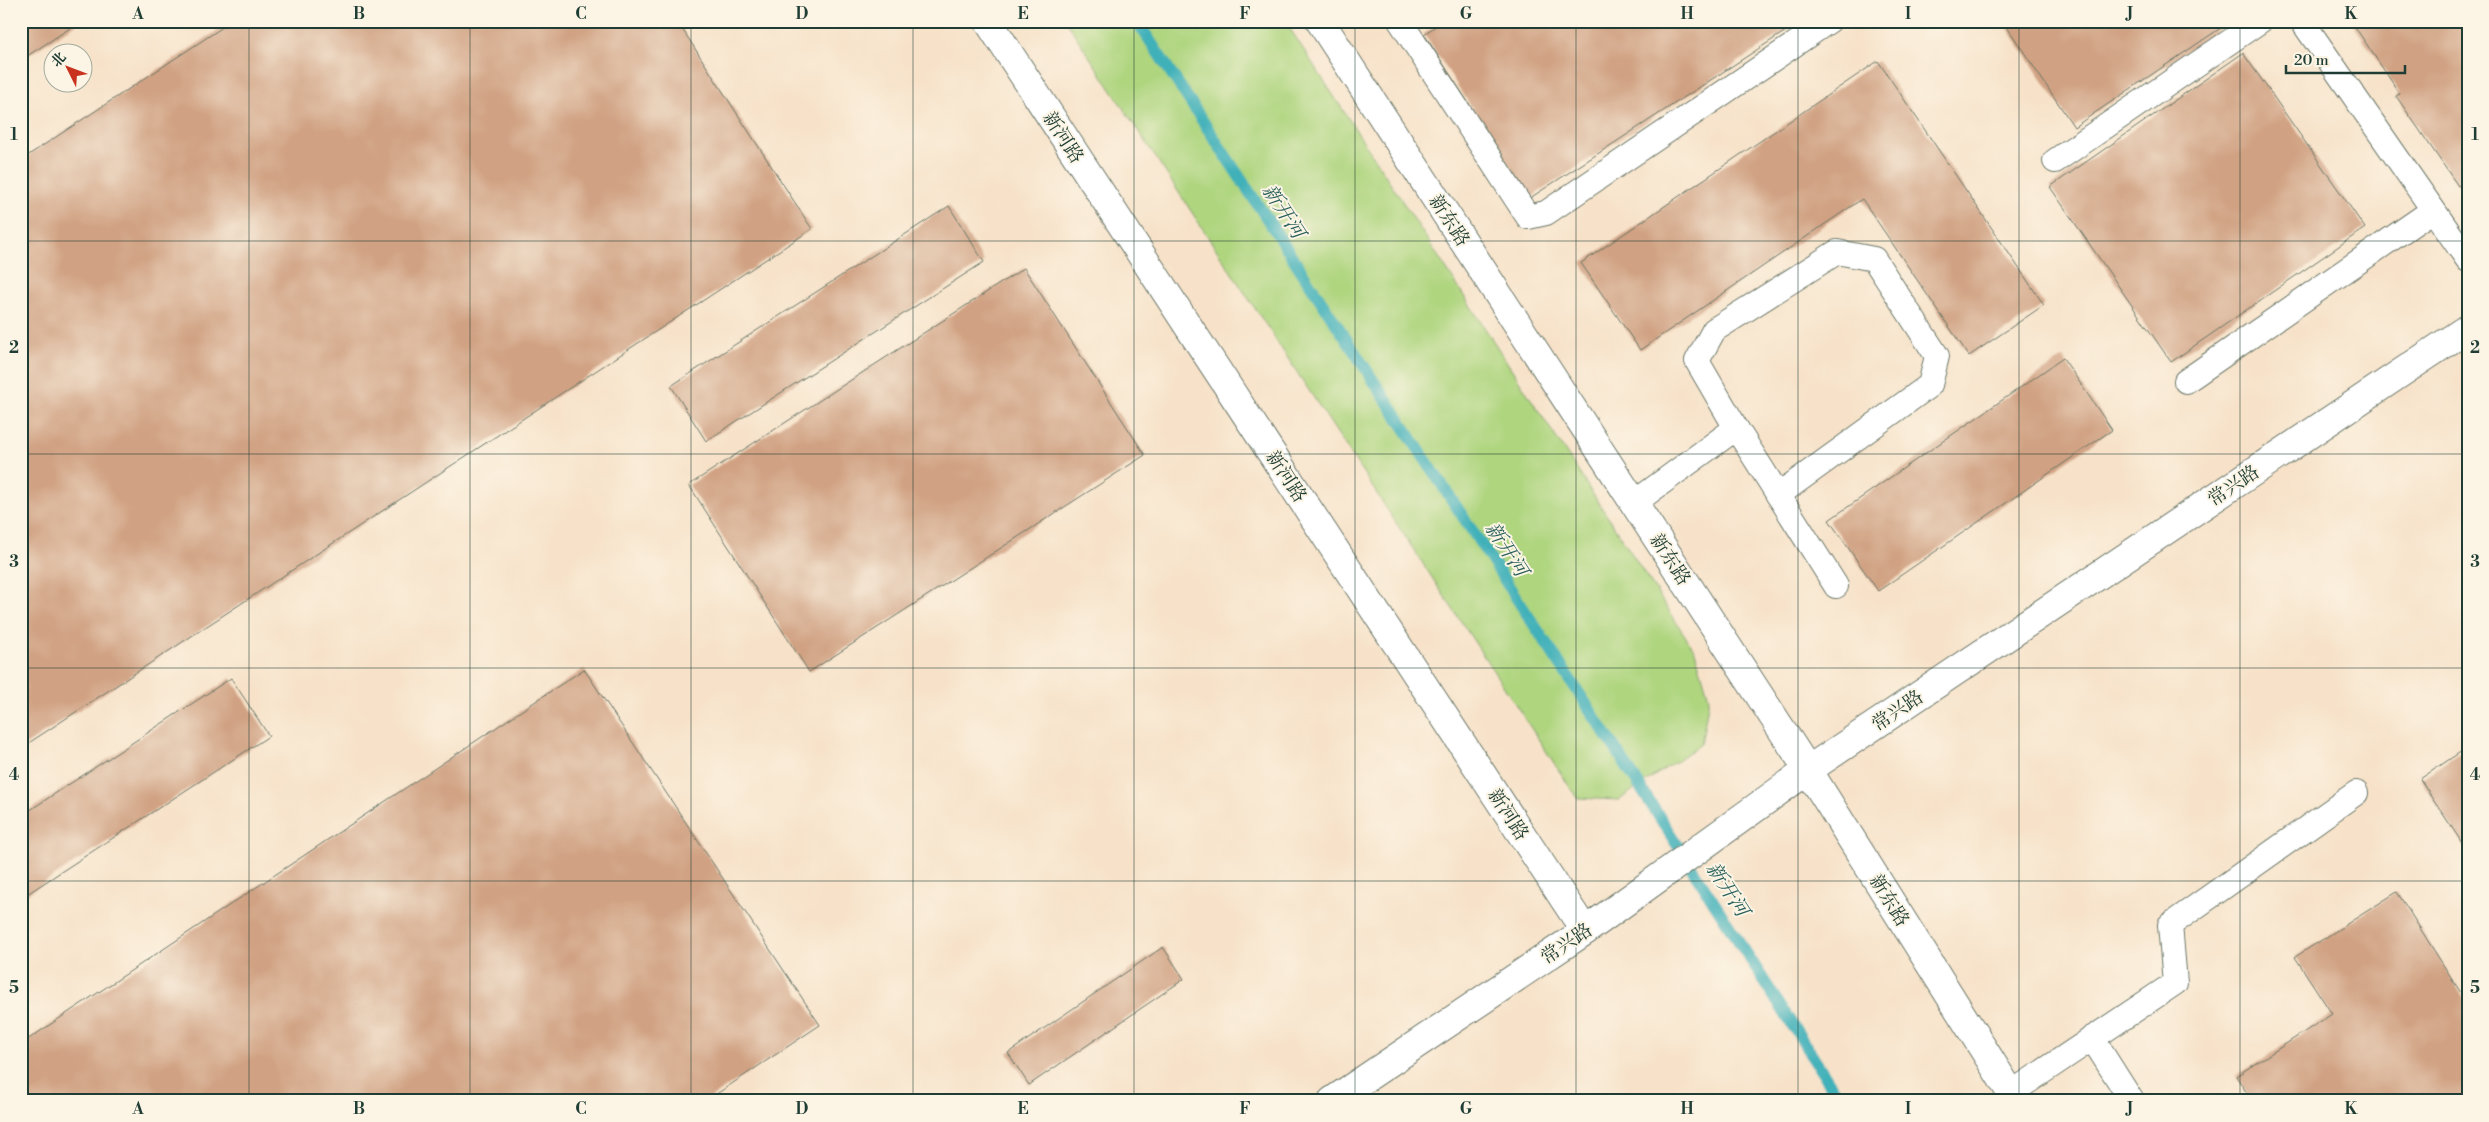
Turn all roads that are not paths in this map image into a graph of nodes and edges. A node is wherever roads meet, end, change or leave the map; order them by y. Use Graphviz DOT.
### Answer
graph roads {
  1 [pos="988,21"];
  2 [pos="1320,21"];
  3 [pos="1400,21"];
  4 [pos="1829,21"];
  5 [pos="2260,21"];
  6 [pos="2302,21"];
  7 [pos="2054,161"];
  8 [pos="2432,210"];
  9 [pos="2468,260"];
  10 [pos="2468,328"];
  11 [pos="2186,380"];
  12 [pos="1736,428"];
  13 [pos="1778,495"];
  14 [pos="1634,503"];
  15 [pos="1836,586"];
  16 [pos="1808,770"];
  17 [pos="2356,792"];
  18 [pos="1585,930"];
  19 [pos="2092,1038"];
  20 [pos="2013,1097"];
  21 [pos="1332,1101"];
  22 [pos="2132,1101"];
  1 -- 18 [label="street, 新河路"];
  2 -- 14 [label="street, 新东路"];
  3 -- 4 [label="lane"];
  5 -- 7 [label="lane"];
  6 -- 8 [label="lane"];
  8 -- 9 [label="lane"];
  8 -- 11 [label="lane"];
  10 -- 16 [label="street, 常兴路"];
  12 -- 13 [label="lane"];
  12 -- 13 [label="lane"];
  12 -- 14 [label="lane"];
  13 -- 15 [label="lane"];
  14 -- 16 [label="street, 新东路"];
  16 -- 18 [label="street, 常兴路"];
  16 -- 20 [label="street, 新东路"];
  17 -- 19 [label="lane"];
  18 -- 21 [label="street, 常兴路"];
  19 -- 20 [label="lane"];
  19 -- 22 [label="lane"];
}
